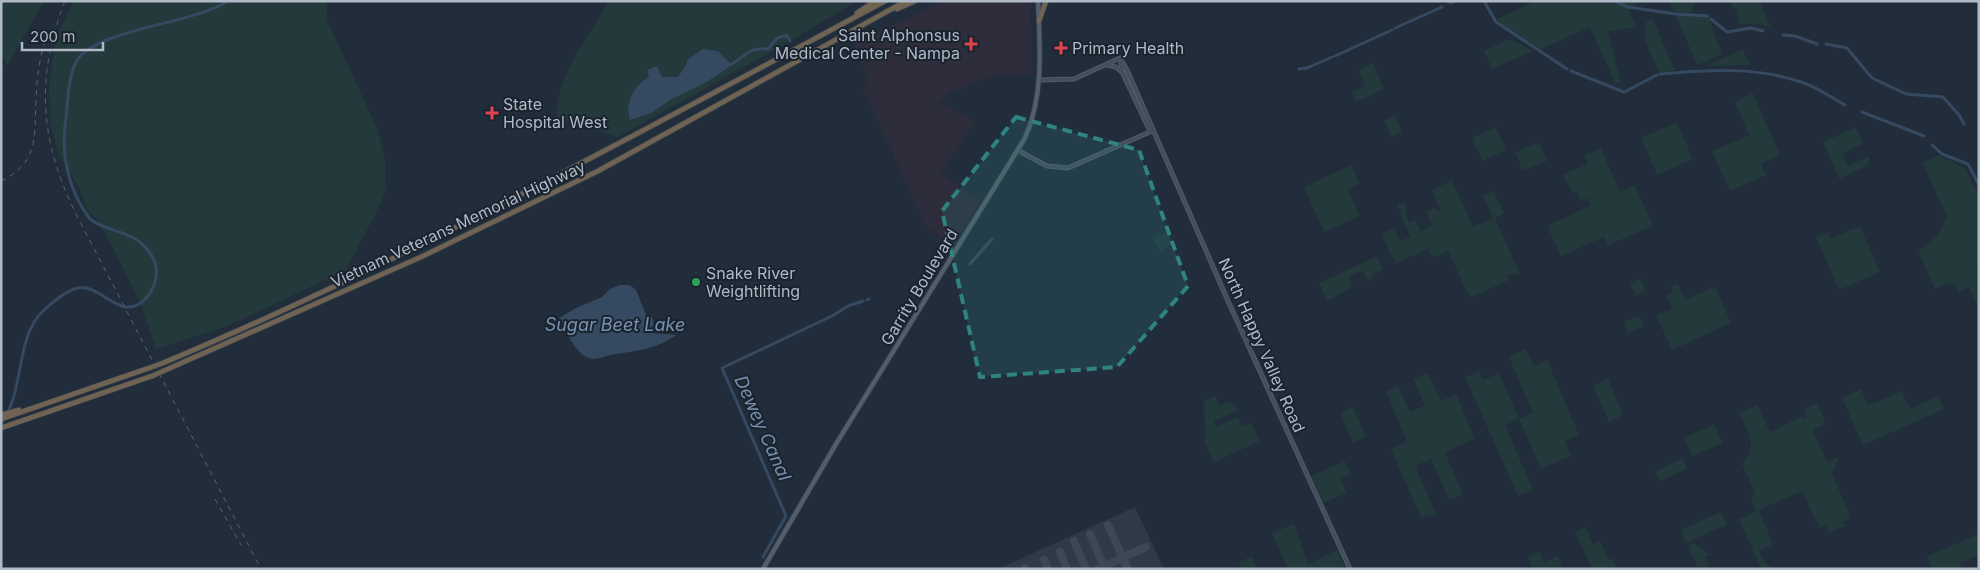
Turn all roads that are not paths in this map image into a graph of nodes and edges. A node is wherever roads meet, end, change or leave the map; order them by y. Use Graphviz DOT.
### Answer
graph roads {
  1 [pos="875,1"];
  2 [pos="885,1"];
  3 [pos="906,1"];
  4 [pos="915,1"];
  5 [pos="1038,1"];
  6 [pos="1046,1"];
  7 [pos="871,21"];
  8 [pos="1039,21"];
  9 [pos="842,24"];
  10 [pos="1120,58"];
  11 [pos="1106,64"];
  12 [pos="1124,74"];
  13 [pos="1039,80"];
  14 [pos="1152,131"];
  15 [pos="1019,151"];
  16 [pos="1,417"];
  17 [pos="3,428"];
  18 [pos="763,569"];
  19 [pos="1350,569"];
  1 -- 9 [label="highway"];
  2 -- 9 [label="highway, Vietnam Veterans Memorial Highway"];
  3 -- 7 [label="highway, Vietnam Veterans Memorial Highway"];
  4 -- 7 [label="highway"];
  5 -- 8 [label="main road, Garrity Boulevard"];
  6 -- 8 [label="highway"];
  7 -- 17 [label="highway, Vietnam Veterans Memorial Highway, bridge"];
  8 -- 13 [label="main road, Garrity Boulevard"];
  9 -- 16 [label="highway, Vietnam Veterans Memorial Highway, bridge"];
  10 -- 11 [label="main road"];
  10 -- 12 [label="main road, North Happy Valley Road"];
  10 -- 14 [label="main road, North Happy Valley Road"];
  11 -- 12 [label="main road"];
  11 -- 13 [label="main road"];
  12 -- 14 [label="main road, North Happy Valley Road"];
  13 -- 15 [label="main road, Garrity Boulevard"];
  14 -- 15 [label="main road"];
  14 -- 19 [label="main road, North Happy Valley Road"];
  15 -- 18 [label="main road, Garrity Boulevard"];
}
